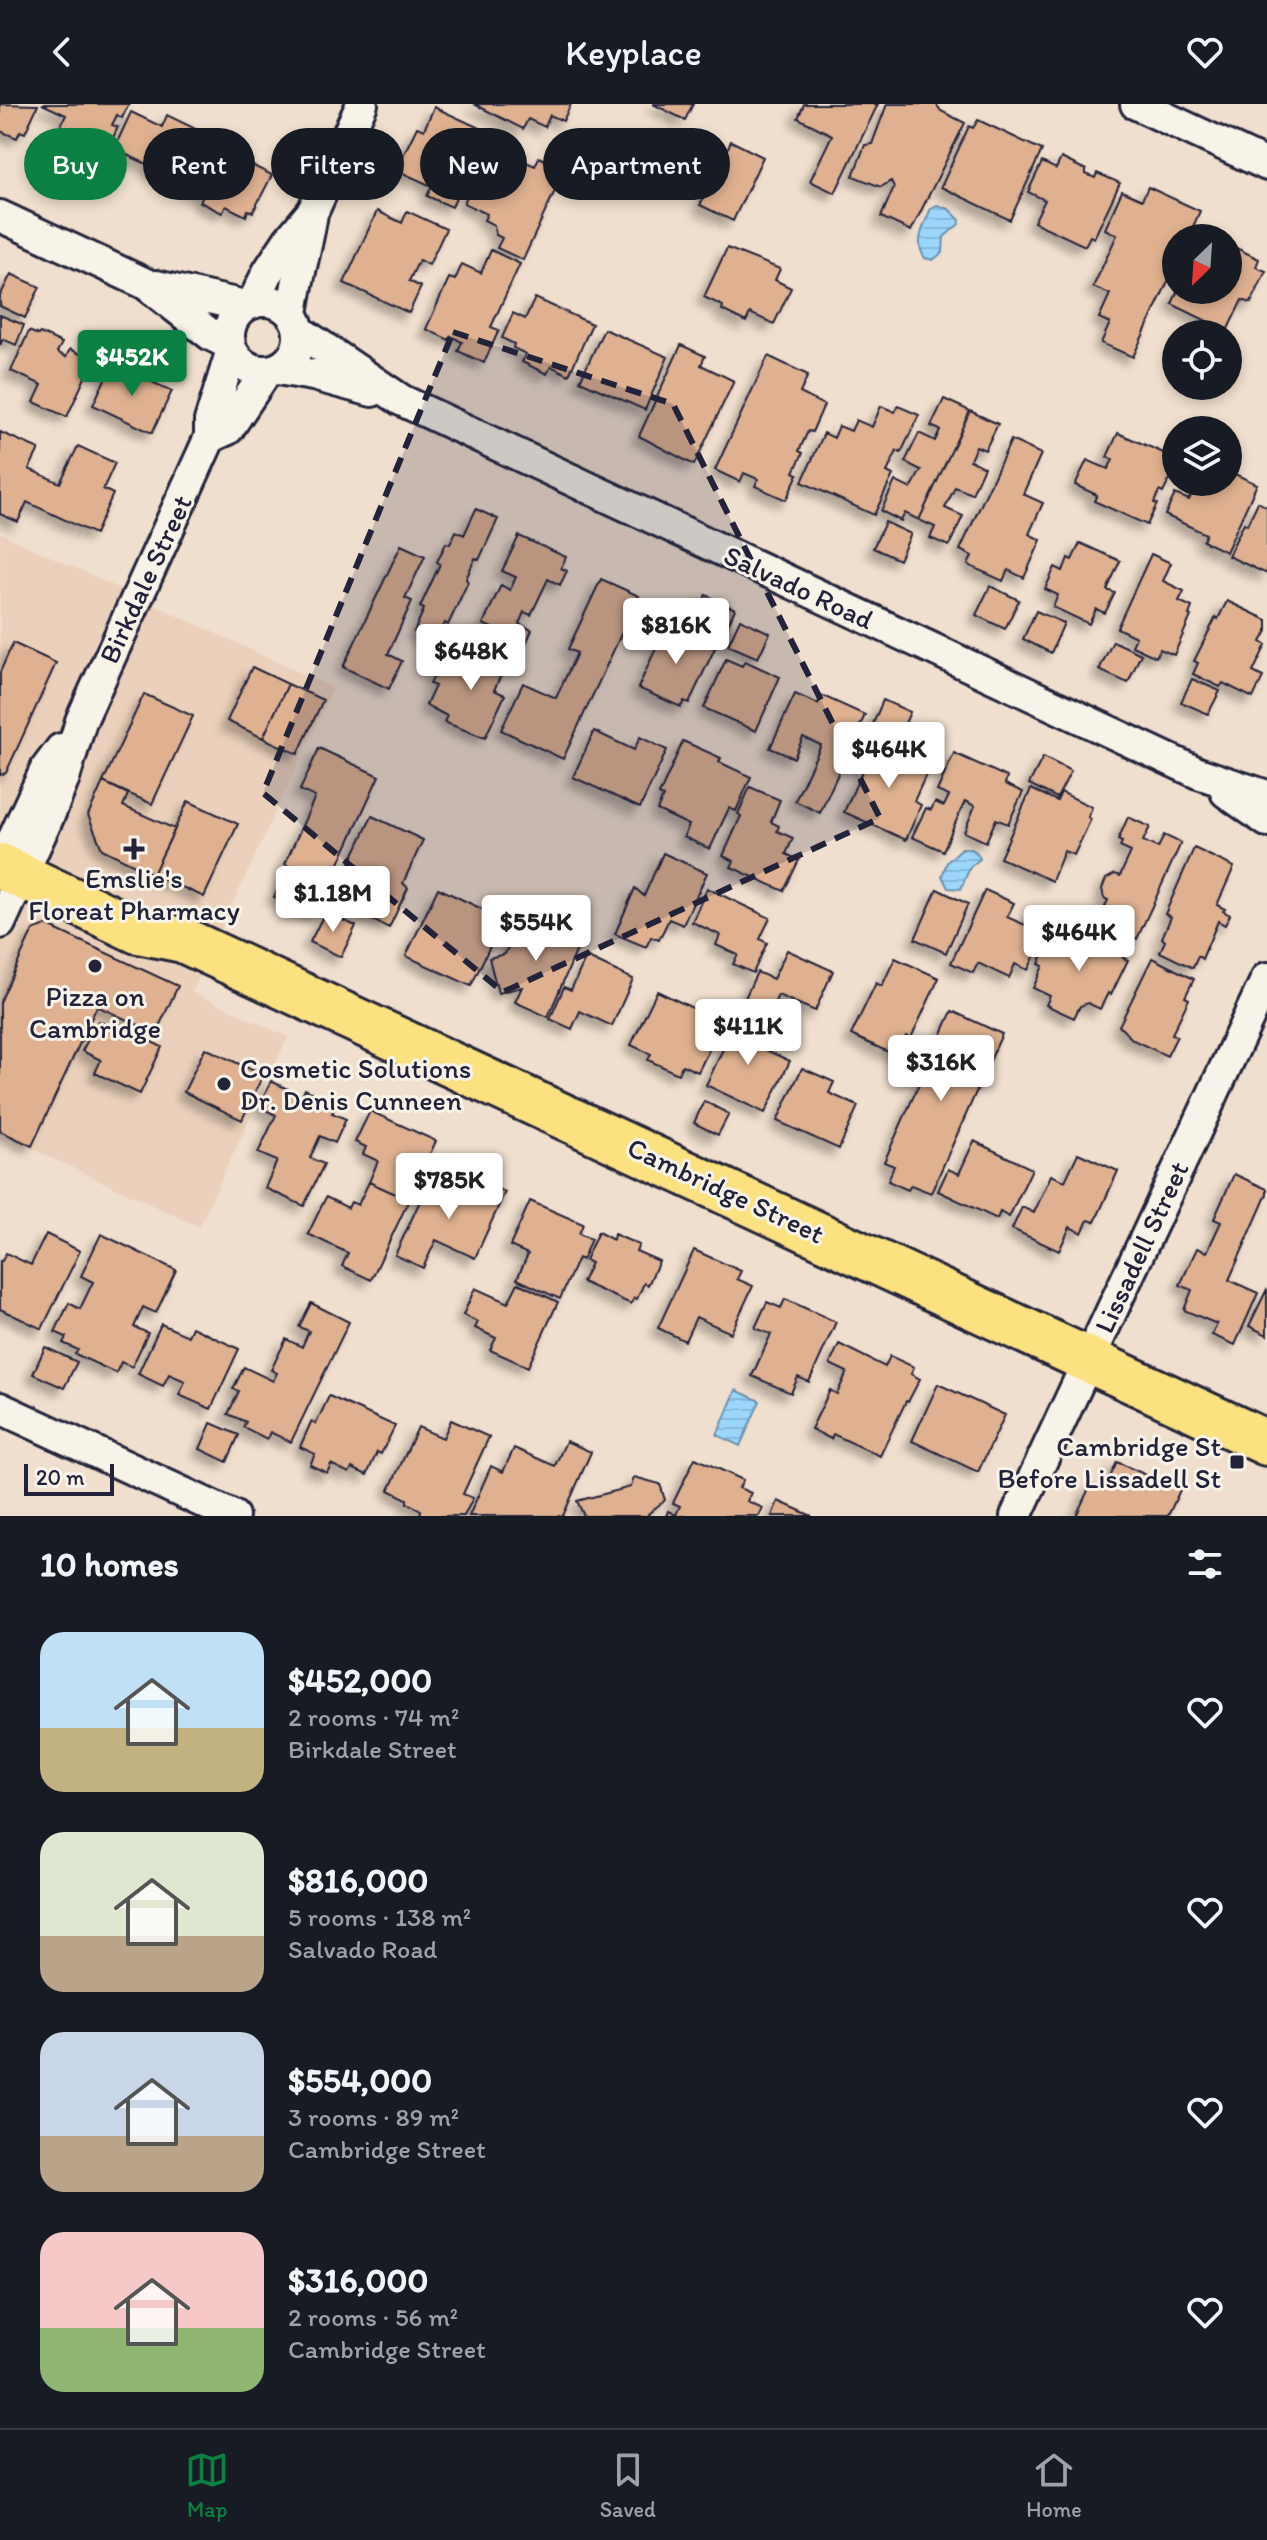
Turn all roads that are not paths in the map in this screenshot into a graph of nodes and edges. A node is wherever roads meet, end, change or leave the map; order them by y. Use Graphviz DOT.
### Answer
graph roads {
  1 [pos="362,104"];
  2 [pos="1136,104"];
  3 [pos="1267,165"];
  4 [pos="313,211"];
  5 [pos="0,216"];
  6 [pos="146,284"];
  7 [pos="249,304"];
  8 [pos="296,323"];
  9 [pos="230,348"];
  10 [pos="272,370"];
  11 [pos="401,400"];
  12 [pos="210,437"];
  13 [pos="1198,773"];
  14 [pos="1267,796"];
  15 [pos="1267,821"];
  16 [pos="9,860"];
  17 [pos="0,923"];
  18 [pos="1267,978"];
  19 [pos="1088,1360"];
  20 [pos="0,1408"];
  21 [pos="1267,1443"];
  22 [pos="233,1516"];
  23 [pos="1016,1516"];
  1 -- 4 [label="street"];
  2 -- 3 [label="street"];
  4 -- 7 [label="street"];
  4 -- 8 [label="street"];
  5 -- 6 [label="street"];
  6 -- 7 [label="street"];
  6 -- 9 [label="street"];
  7 -- 8 [label="street"];
  7 -- 9 [label="street"];
  8 -- 10 [label="street"];
  8 -- 11 [label="street, Salvado Road"];
  9 -- 10 [label="street"];
  9 -- 12 [label="street, Birkdale Street"];
  10 -- 11 [label="street, Salvado Road"];
  10 -- 12 [label="street, Birkdale Street"];
  11 -- 13 [label="street, Salvado Road"];
  12 -- 16 [label="street, Birkdale Street"];
  13 -- 14 [label="street, Salvado Road"];
  13 -- 15 [label="street, Salvado Road"];
  16 -- 17 [label="street, Birkdale Street"];
  16 -- 19 [label="main road, Cambridge Street"];
  18 -- 19 [label="street, Lissadell Street"];
  19 -- 21 [label="main road, Cambridge Street"];
  19 -- 23 [label="street, Lissadell Street"];
  20 -- 22 [label="street"];
}
